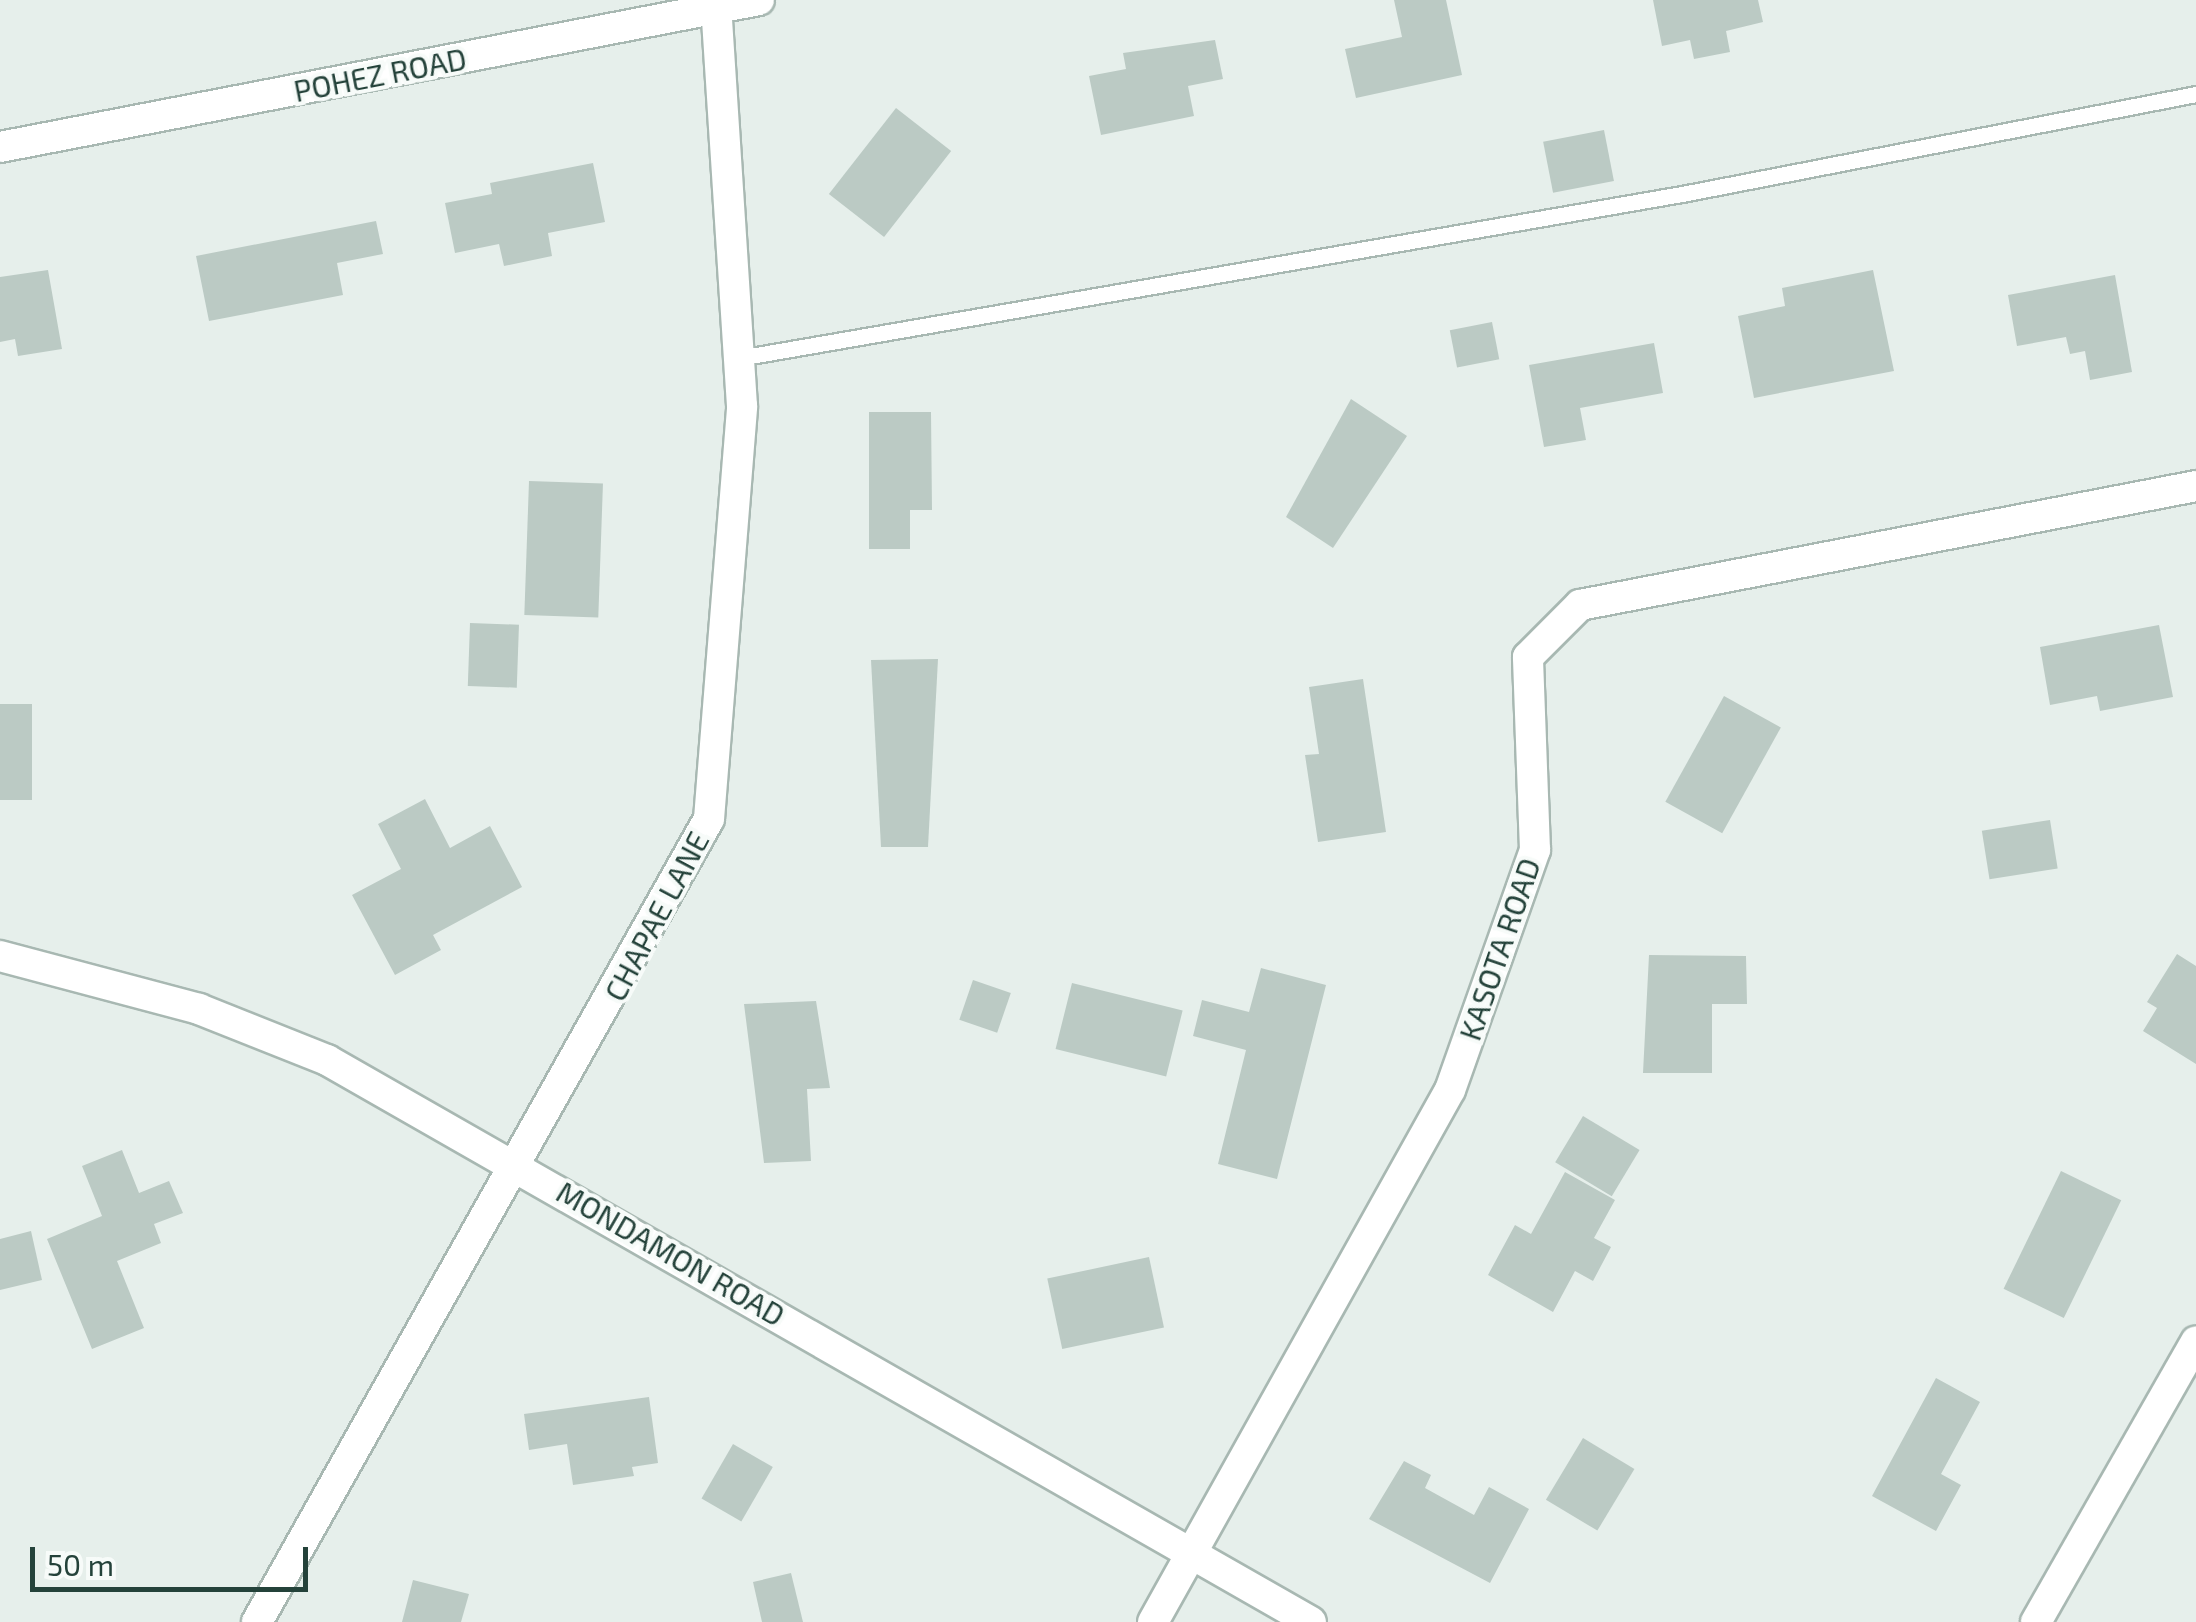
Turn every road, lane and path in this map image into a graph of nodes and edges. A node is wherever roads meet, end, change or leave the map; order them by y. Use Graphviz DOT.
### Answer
graph roads {
  1 [pos="759,0"];
  2 [pos="716,5"];
  3 [pos="2196,94"];
  4 [pos="0,147"];
  5 [pos="739,358"];
  6 [pos="2196,486"];
  7 [pos="0,956"];
  8 [pos="520,1166"];
  9 [pos="2196,1341"];
  10 [pos="1194,1554"];
  11 [pos="257,1622"];
  12 [pos="1153,1622"];
  13 [pos="1311,1622"];
  14 [pos="2036,1622"];
  1 -- 2 [label="street, POHEZ ROAD"];
  2 -- 4 [label="street, POHEZ ROAD"];
  2 -- 5 [label="street, CHAPAE LANE"];
  3 -- 5 [label="lane"];
  5 -- 8 [label="street, CHAPAE LANE"];
  6 -- 10 [label="street, KASOTA ROAD"];
  7 -- 8 [label="street, MONDAMON ROAD"];
  8 -- 10 [label="street, MONDAMON ROAD"];
  8 -- 11 [label="street, CHAPAE LANE"];
  9 -- 14 [label="street"];
  10 -- 12 [label="street, KASOTA ROAD"];
  10 -- 13 [label="street, MONDAMON ROAD"];
}
